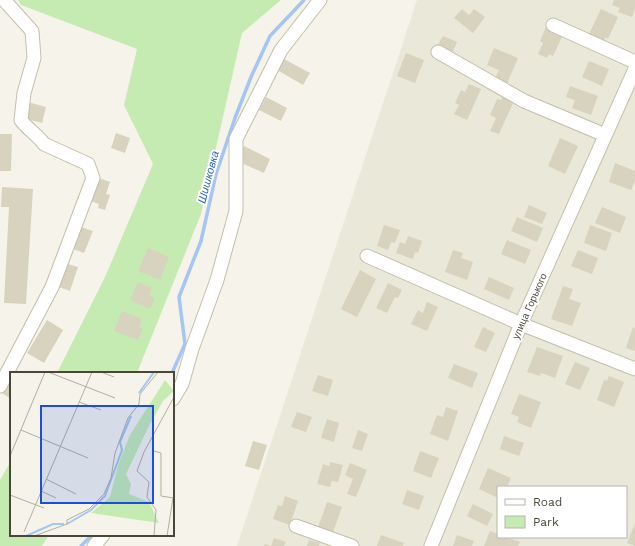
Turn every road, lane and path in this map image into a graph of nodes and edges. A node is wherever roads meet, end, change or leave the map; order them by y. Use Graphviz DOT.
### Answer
graph roads {
  1 [pos="4,0"];
  2 [pos="320,0"];
  3 [pos="553,25"];
  4 [pos="438,52"];
  5 [pos="635,62"];
  6 [pos="635,69"];
  7 [pos="606,135"];
  8 [pos="367,256"];
  9 [pos="521,324"];
  10 [pos="635,369"];
  11 [pos="0,386"];
  12 [pos="174,398"];
  13 [pos="296,526"];
  14 [pos="102,536"];
  15 [pos="94,546"];
  16 [pos="352,546"];
  17 [pos="432,546"];
  1 -- 11 [label="street"];
  2 -- 12 [label="street"];
  3 -- 5 [label="street"];
  4 -- 7 [label="street"];
  6 -- 7 [label="street, улица Горького"];
  7 -- 9 [label="street, улица Горького"];
  8 -- 9 [label="street"];
  9 -- 10 [label="street"];
  9 -- 17 [label="street, улица Горького"];
  13 -- 16 [label="street"];
  14 -- 15 [label="street"];
}
